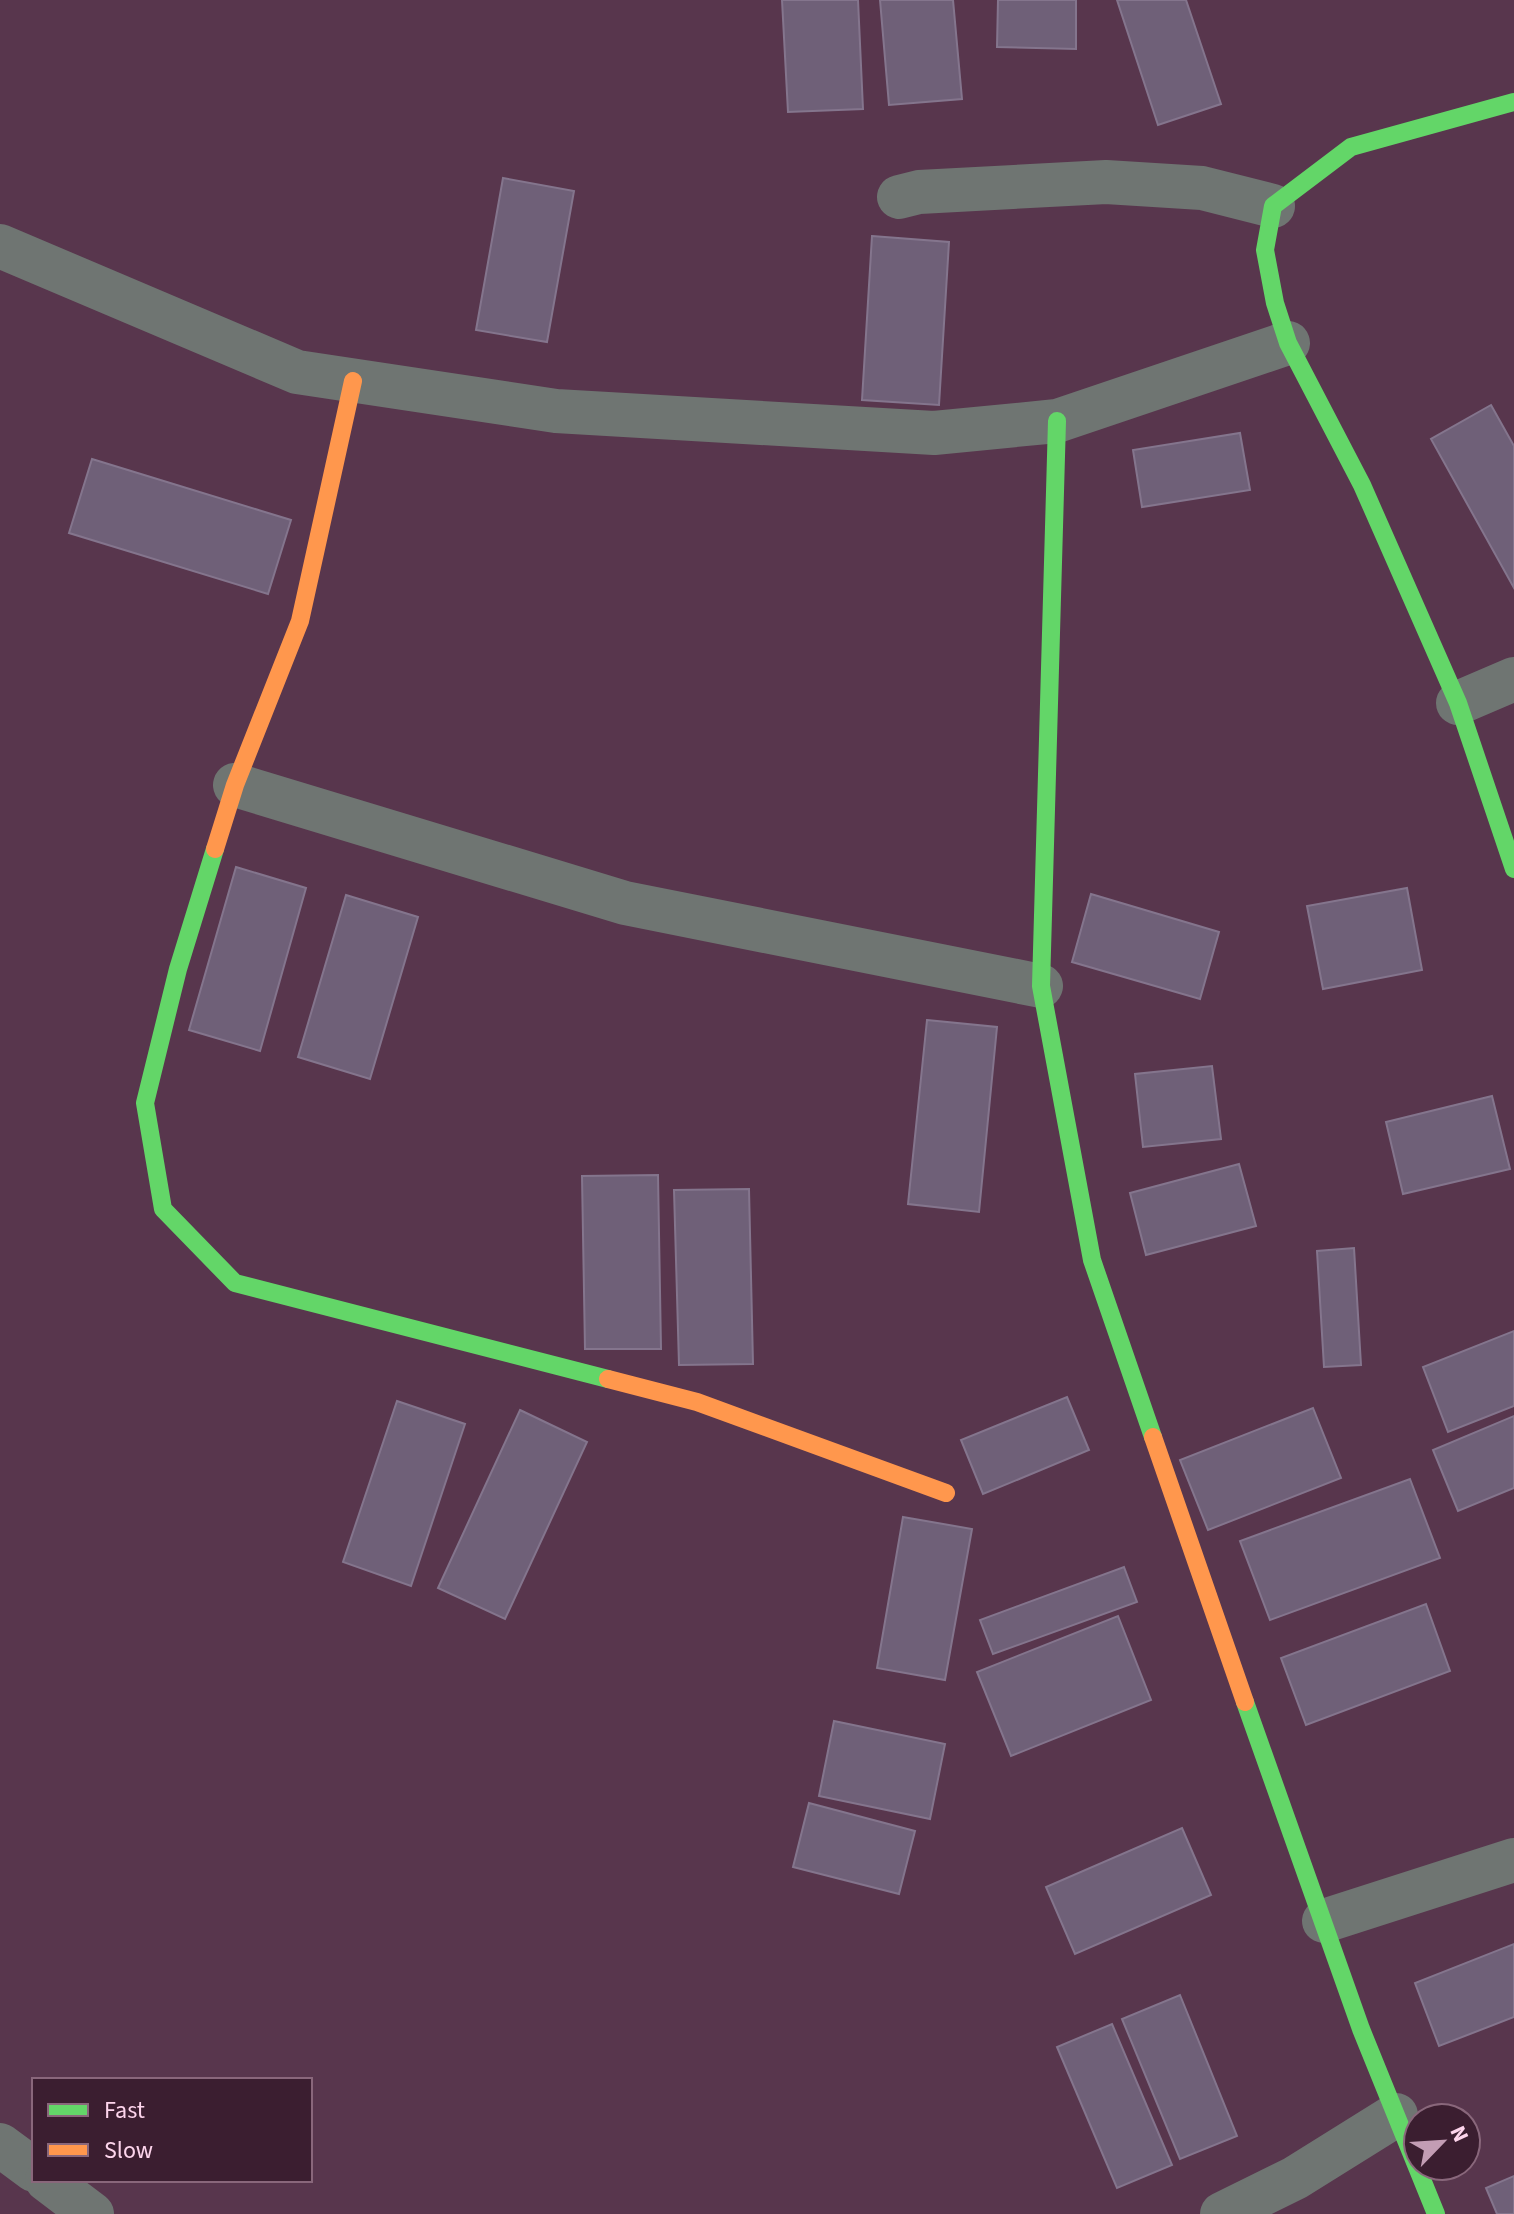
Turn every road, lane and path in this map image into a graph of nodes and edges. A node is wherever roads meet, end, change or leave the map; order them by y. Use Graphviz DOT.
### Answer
graph roads {
  1 [pos="1514,102"];
  2 [pos="899,197"];
  3 [pos="1273,206"];
  4 [pos="0,246"];
  5 [pos="1288,343"];
  6 [pos="353,381"];
  7 [pos="1057,421"];
  8 [pos="1514,679"];
  9 [pos="1458,703"];
  10 [pos="235,785"];
  11 [pos="1514,869"];
  12 [pos="1041,986"];
  13 [pos="946,1493"];
  14 [pos="1514,1860"];
  15 [pos="1324,1921"];
  16 [pos="1396,2115"];
  17 [pos="0,2145"];
  18 [pos="32,2169"];
  19 [pos="50,2182"];
  20 [pos="92,2214"];
  21 [pos="1222,2214"];
  22 [pos="1436,2214"];
  1 -- 3 [label="street"];
  2 -- 3 [label="street"];
  3 -- 5 [label="street"];
  4 -- 6 [label="street"];
  5 -- 7 [label="street"];
  5 -- 9 [label="street"];
  6 -- 7 [label="street"];
  6 -- 10 [label="street"];
  7 -- 12 [label="street"];
  8 -- 9 [label="street"];
  9 -- 11 [label="street"];
  10 -- 12 [label="street"];
  10 -- 13 [label="street"];
  12 -- 15 [label="street"];
  14 -- 15 [label="street"];
  15 -- 16 [label="street"];
  16 -- 21 [label="street"];
  16 -- 22 [label="street"];
  17 -- 18 [label="street"];
  19 -- 20 [label="street"];
}
